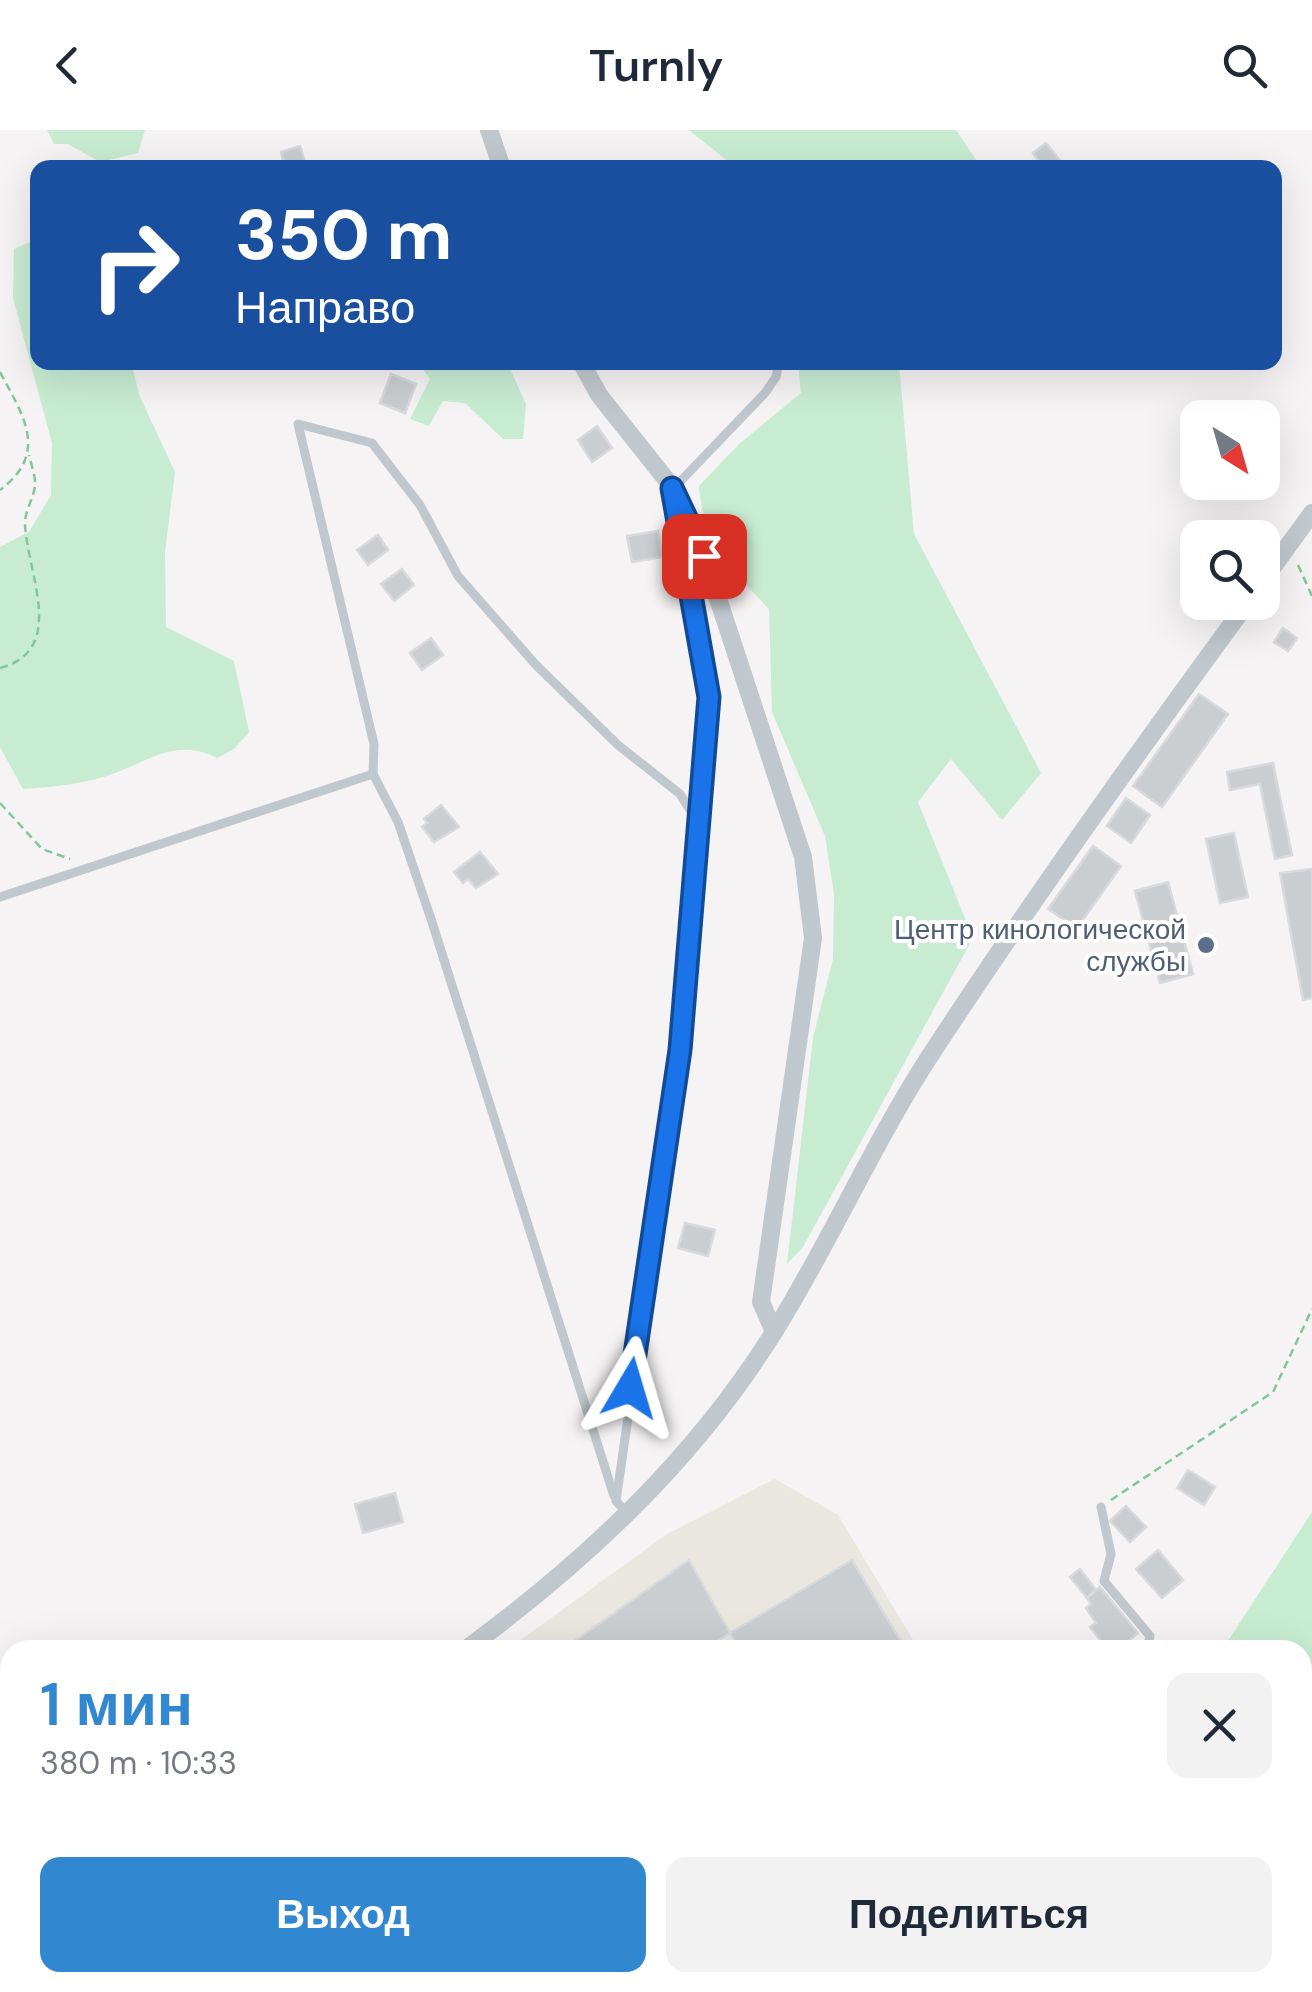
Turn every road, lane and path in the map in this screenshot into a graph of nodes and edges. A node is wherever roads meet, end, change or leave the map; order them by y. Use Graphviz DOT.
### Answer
graph roads {
  1 [pos="489,130"];
  2 [pos="499,160"];
  3 [pos="586,370"];
  4 [pos="777,370"];
  5 [pos="0,372"];
  6 [pos="29,455"];
  7 [pos="672,488"];
  8 [pos="0,490"];
  9 [pos="1312,513"];
  10 [pos="1289,546"];
  11 [pos="1280,558"];
  12 [pos="1312,596"];
  13 [pos="1235,620"];
  14 [pos="0,668"];
  15 [pos="373,774"];
  16 [pos="0,803"];
  17 [pos="700,826"];
  18 [pos="91,865"];
  19 [pos="0,897"];
  20 [pos="1312,1309"];
  21 [pos="774,1332"];
  22 [pos="622,1507"];
  23 [pos="1101,1507"];
  24 [pos="478,1640"];
  25 [pos="1149,1640"];
  1 -- 2 [label="street"];
  3 -- 7 [label="street"];
  4 -- 7 [label="lane"];
  5 -- 6 [label="path"];
  6 -- 8 [label="path"];
  6 -- 14 [label="path"];
  7 -- 17 [label="lane"];
  7 -- 21 [label="street"];
  9 -- 10 [label="street"];
  10 -- 11 [label="street"];
  10 -- 12 [label="path"];
  13 -- 21 [label="street"];
  15 -- 17 [label="lane"];
  15 -- 18 [label="lane"];
  15 -- 22 [label="lane"];
  16 -- 18 [label="path"];
  17 -- 22 [label="lane"];
  18 -- 19 [label="lane"];
  20 -- 23 [label="path"];
  21 -- 22 [label="street"];
  22 -- 24 [label="street"];
  23 -- 25 [label="lane"];
}
